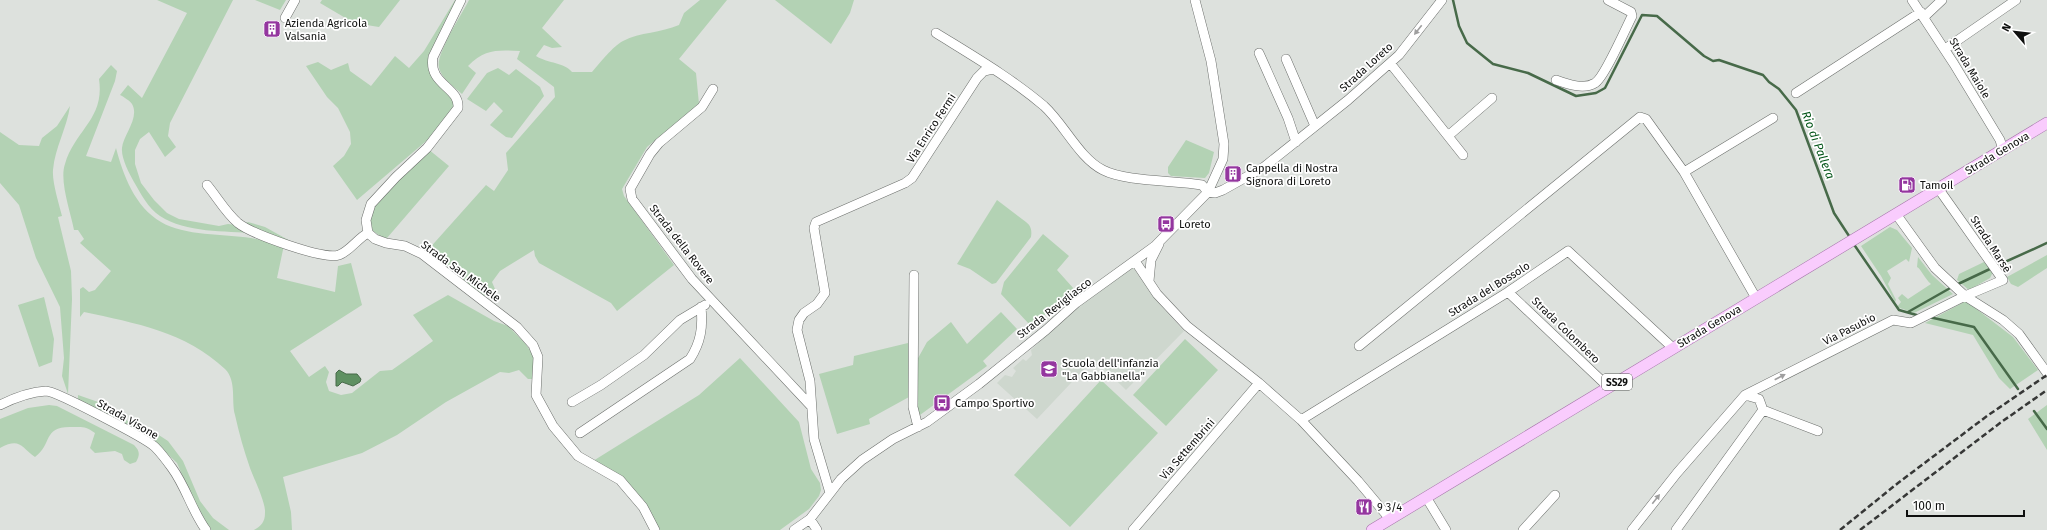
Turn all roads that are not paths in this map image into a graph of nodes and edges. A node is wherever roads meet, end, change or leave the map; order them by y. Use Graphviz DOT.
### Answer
graph roads {
  1 [pos="295,0"];
  2 [pos="462,0"];
  3 [pos="1195,0"];
  4 [pos="1442,0"];
  5 [pos="1608,0"];
  6 [pos="1912,0"];
  7 [pos="1942,0"];
  8 [pos="2016,0"];
  9 [pos="1922,14"];
  10 [pos="285,18"];
  11 [pos="936,32"];
  12 [pos="1945,49"];
  13 [pos="1259,53"];
  14 [pos="1286,59"];
  15 [pos="1390,64"];
  16 [pos="993,69"];
  17 [pos="1556,80"];
  18 [pos="713,90"];
  19 [pos="1796,93"];
  20 [pos="1492,98"];
  21 [pos="1773,118"];
  22 [pos="2047,123"];
  23 [pos="1315,126"];
  24 [pos="1448,136"];
  25 [pos="1296,142"];
  26 [pos="2003,150"];
  27 [pos="1463,155"];
  28 [pos="1684,172"];
  29 [pos="207,185"];
  30 [pos="1938,188"];
  31 [pos="1208,192"];
  32 [pos="1896,214"];
  33 [pos="368,232"];
  34 [pos="1160,241"];
  35 [pos="1135,261"];
  36 [pos="914,275"];
  37 [pos="1150,283"];
  38 [pos="1508,292"];
  39 [pos="1962,293"];
  40 [pos="1756,298"];
  41 [pos="1359,346"];
  42 [pos="1673,348"];
  43 [pos="2047,373"];
  44 [pos="1259,383"];
  45 [pos="1607,388"];
  46 [pos="1745,395"];
  47 [pos="572,402"];
  48 [pos="0,405"];
  49 [pos="811,406"];
  50 [pos="1763,410"];
  51 [pos="1301,420"];
  52 [pos="918,427"];
  53 [pos="1818,432"];
  54 [pos="580,433"];
  55 [pos="830,493"];
  56 [pos="1555,495"];
  57 [pos="1426,497"];
  58 [pos="810,519"];
  59 [pos="1390,519"];
  60 [pos="206,530"];
  61 [pos="655,530"];
  62 [pos="794,530"];
  63 [pos="817,530"];
  64 [pos="1133,530"];
  65 [pos="1372,530"];
  66 [pos="1446,530"];
  67 [pos="1523,530"];
  68 [pos="1632,530"];
  69 [pos="1676,530"];
  1 -- 10 [label="street"];
  2 -- 33 [label="street"];
  3 -- 31 [label="street, Strada Revigliasco"];
  4 -- 15 [label="street, Strada Loreto, one-way"];
  5 -- 17 [label="street"];
  6 -- 9 [label="street, Strada Maiole"];
  7 -- 9 [label="street"];
  8 -- 12 [label="street"];
  9 -- 12 [label="street, Strada Maiole"];
  9 -- 19 [label="street"];
  11 -- 16 [label="street"];
  12 -- 26 [label="street, Strada Maiole"];
  13 -- 25 [label="street"];
  14 -- 23 [label="street"];
  15 -- 23 [label="street, Strada Loreto"];
  15 -- 24 [label="street"];
  16 -- 31 [label="street"];
  16 -- 49 [label="street, Via Enrico Fermi"];
  18 -- 49 [label="street, Strada della Rovere"];
  20 -- 24 [label="street"];
  21 -- 28 [label="street"];
  22 -- 26 [label="main road, Strada Genova / SS29"];
  23 -- 25 [label="street, Strada Loreto"];
  24 -- 27 [label="street"];
  25 -- 31 [label="street, Strada Loreto"];
  26 -- 30 [label="main road, Strada Genova / SS29"];
  28 -- 40 [label="street"];
  28 -- 41 [label="street"];
  29 -- 33 [label="street"];
  30 -- 32 [label="main road, Strada Genova / SS29"];
  30 -- 39 [label="street, Strada Marsè"];
  31 -- 34 [label="street, Strada Revigliasco"];
  32 -- 39 [label="street"];
  32 -- 40 [label="main road, Strada Genova / SS29"];
  33 -- 61 [label="street, Strada San Michele"];
  34 -- 35 [label="street, Strada Revigliasco"];
  34 -- 37 [label="street"];
  35 -- 37 [label="street"];
  35 -- 52 [label="street, Strada Revigliasco"];
  36 -- 52 [label="street"];
  37 -- 44 [label="street"];
  38 -- 42 [label="street, Strada del Bossolo"];
  38 -- 45 [label="street, Strada Colombero"];
  38 -- 51 [label="street, Strada del Bossolo"];
  39 -- 43 [label="street"];
  46 -- 39 [label="street, Via Pasubio, one-way"];
  40 -- 42 [label="main road, Strada Genova / SS29"];
  42 -- 45 [label="main road, Strada Genova / SS29"];
  44 -- 51 [label="street"];
  44 -- 64 [label="street, Via Settembrini"];
  45 -- 57 [label="main road, Strada Genova / SS29"];
  46 -- 50 [label="street"];
  68 -- 46 [label="street, Via Pasubio, one-way"];
  47 -- 54 [label="street"];
  48 -- 60 [label="street, Strada Visone"];
  49 -- 55 [label="street"];
  50 -- 53 [label="street"];
  50 -- 69 [label="street"];
  51 -- 59 [label="street"];
  52 -- 55 [label="street, Strada Revigliasco"];
  55 -- 58 [label="street, Strada Revigliasco"];
  56 -- 67 [label="street"];
  57 -- 59 [label="main road, Strada Genova / SS29"];
  57 -- 66 [label="street"];
  58 -- 62 [label="street, Strada Revigliasco"];
  58 -- 63 [label="street"];
  59 -- 65 [label="main road, Strada Genova / SS29"];
}
